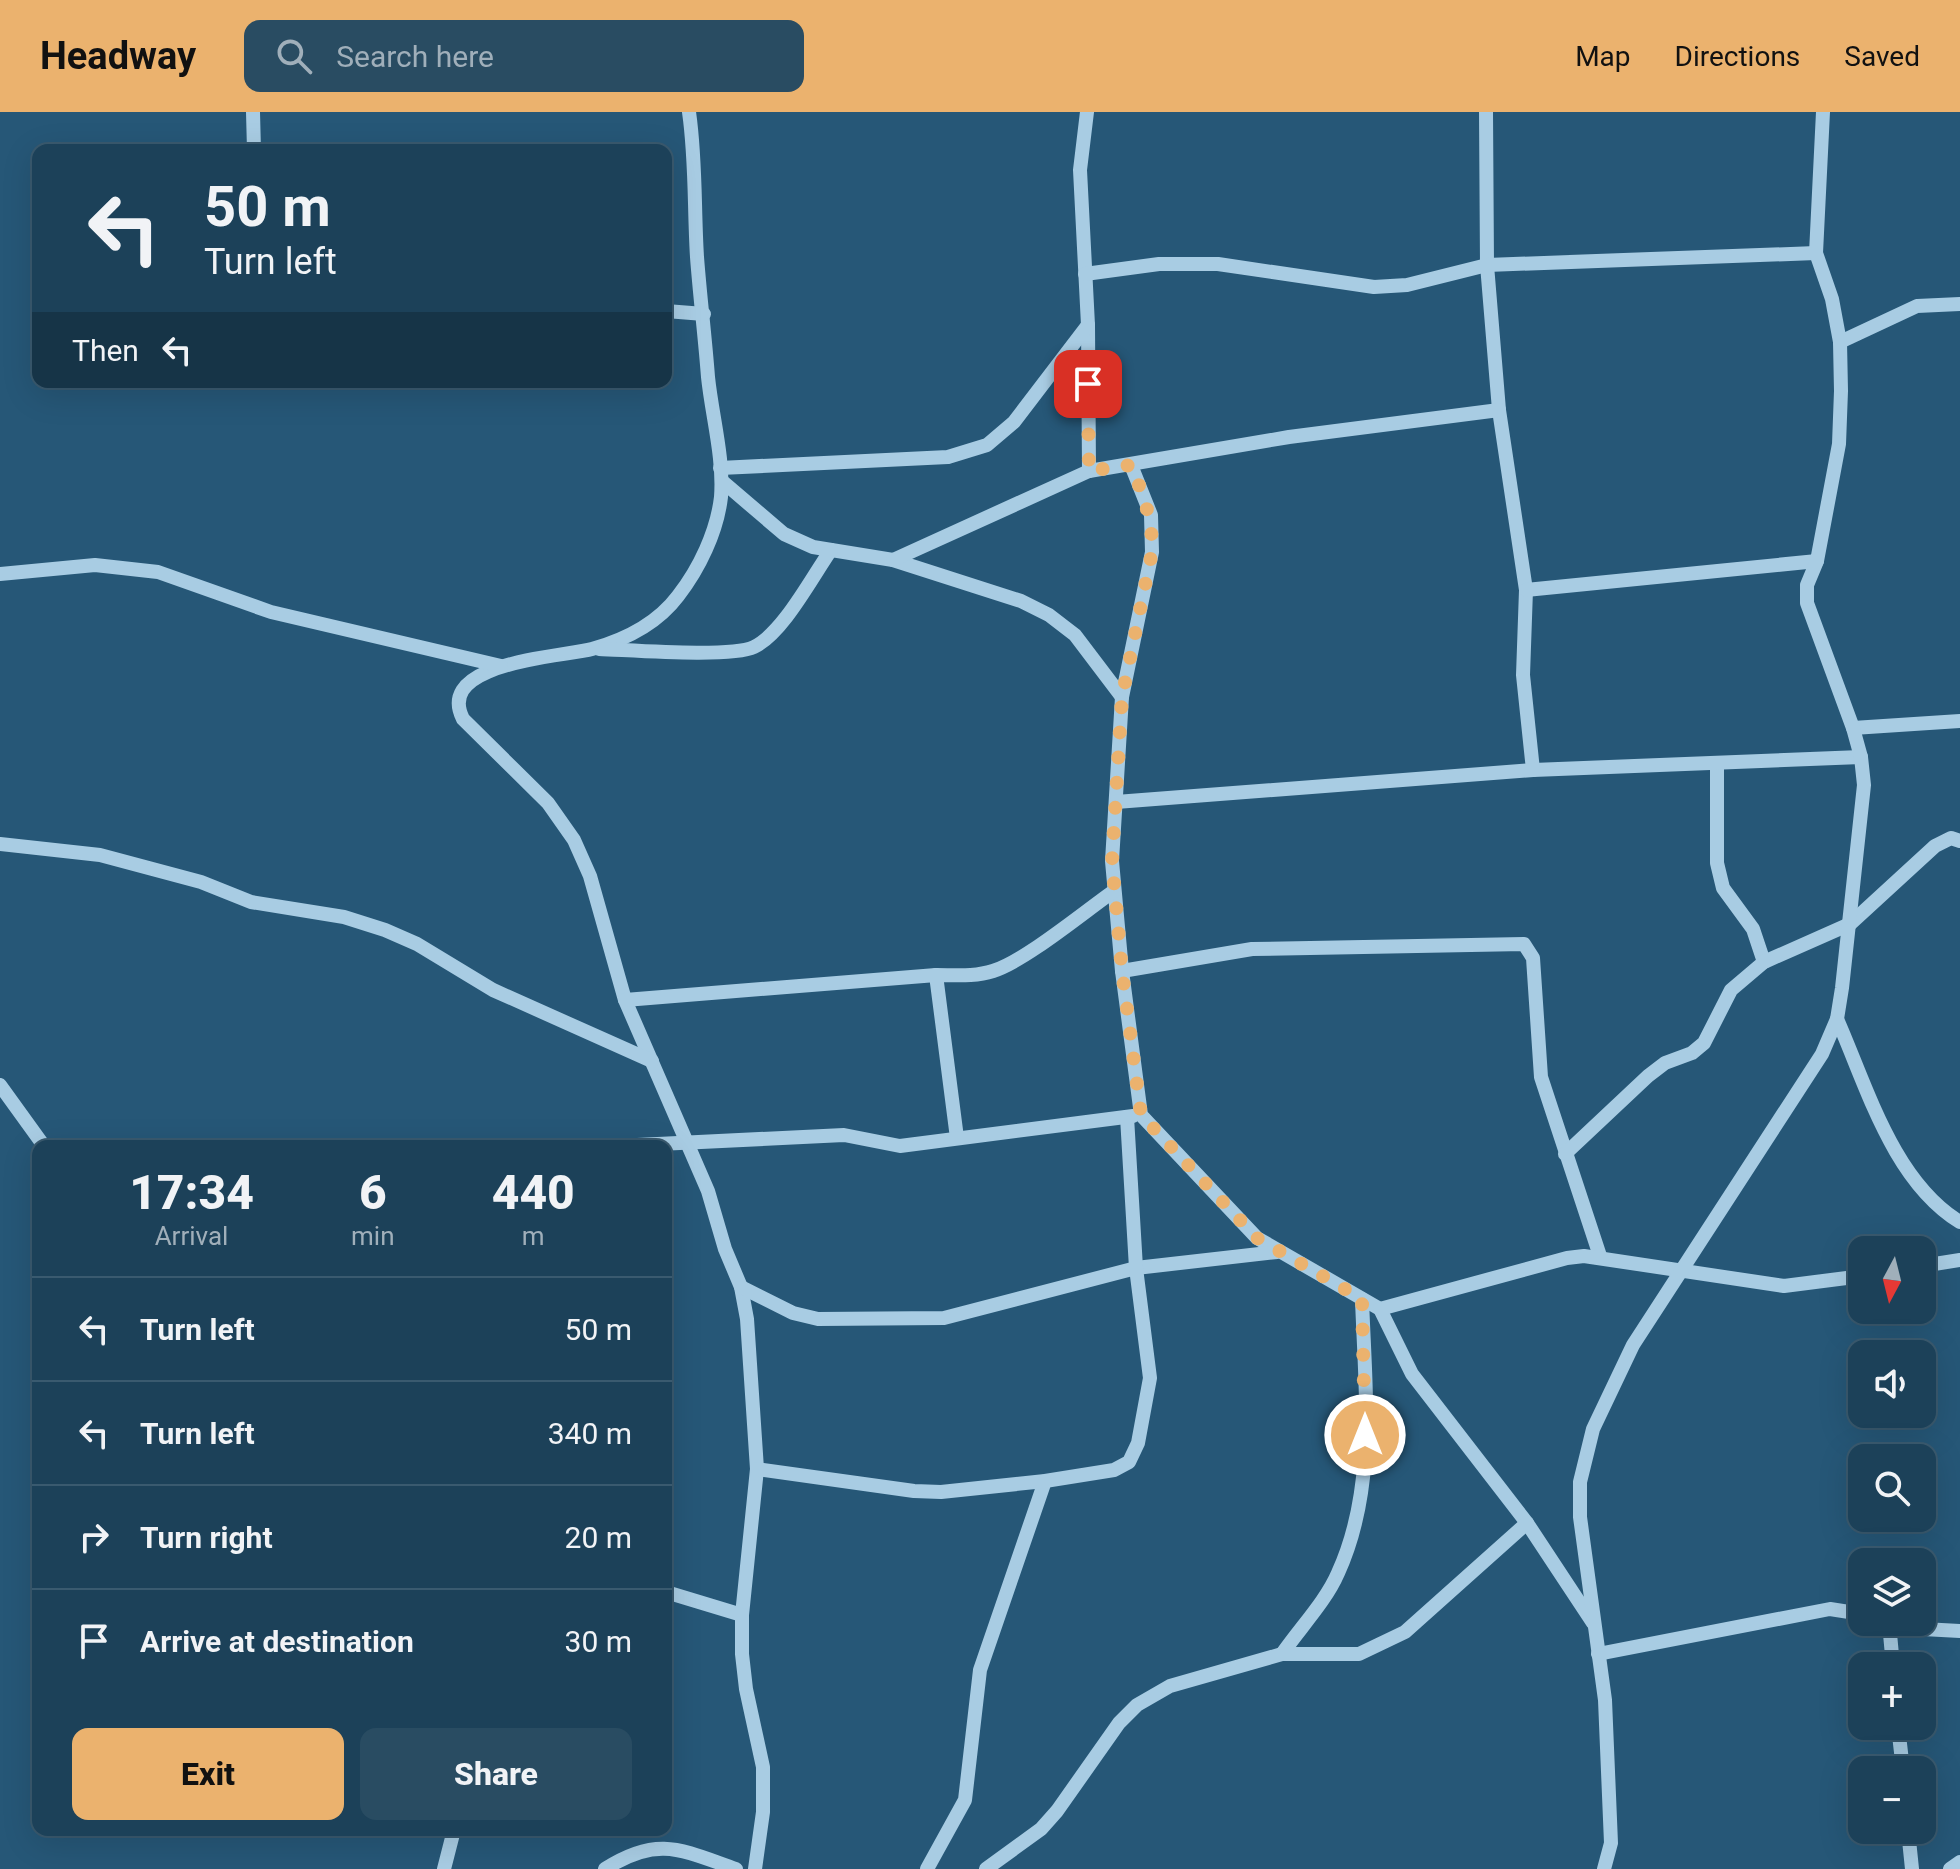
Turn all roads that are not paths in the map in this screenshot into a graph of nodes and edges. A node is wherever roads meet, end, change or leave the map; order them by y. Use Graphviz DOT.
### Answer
graph roads {
  1 [pos="253,112"];
  2 [pos="689,112"];
  3 [pos="1087,112"];
  4 [pos="1486,112"];
  5 [pos="1823,112"];
  6 [pos="254,144"];
  7 [pos="1816,253"];
  8 [pos="1487,265"];
  9 [pos="1085,274"];
  10 [pos="1960,304"];
  11 [pos="672,311"];
  12 [pos="704,314"];
  13 [pos="1088,325"];
  14 [pos="1840,342"];
  15 [pos="1499,410"];
  16 [pos="1131,465"];
  17 [pos="1089,471"];
  18 [pos="721,474"];
  19 [pos="831,550"];
  20 [pos="893,560"];
  21 [pos="1817,561"];
  22 [pos="0,574"];
  23 [pos="1526,590"];
  24 [pos="591,649"];
  25 [pos="501,666"];
  26 [pos="1122,697"];
  27 [pos="1960,721"];
  28 [pos="1853,728"];
  29 [pos="1861,757"];
  30 [pos="1717,763"];
  31 [pos="1533,770"];
  32 [pos="1116,802"];
  33 [pos="1960,841"];
  34 [pos="0,844"];
  35 [pos="1114,891"];
  36 [pos="1850,924"];
  37 [pos="1764,962"];
  38 [pos="1122,971"];
  39 [pos="936,975"];
  40 [pos="625,1000"];
  41 [pos="1837,1019"];
  42 [pos="652,1061"];
  43 [pos="0,1085"];
  44 [pos="1134,1116"];
  45 [pos="957,1138"];
  46 [pos="40,1140"];
  47 [pos="687,1141"];
  48 [pos="672,1142"];
  49 [pos="1565,1154"];
  50 [pos="1960,1222"];
  51 [pos="1277,1252"];
  52 [pos="1600,1256"];
  53 [pos="1960,1260"];
  54 [pos="1936,1264"];
  55 [pos="1136,1268"];
  56 [pos="1685,1270"];
  57 [pos="1848,1278"];
  58 [pos="741,1287"];
  59 [pos="1362,1299"];
  60 [pos="1380,1309"];
  61 [pos="757,1469"];
  62 [pos="1045,1481"];
  63 [pos="1527,1523"];
  64 [pos="672,1594"];
  65 [pos="1848,1609"];
  66 [pos="742,1615"];
  67 [pos="1595,1627"];
  68 [pos="1936,1628"];
  69 [pos="1960,1631"];
  70 [pos="1282,1654"];
  71 [pos="1598,1654"];
  72 [pos="452,1836"];
  73 [pos="1909,1844"];
  74 [pos="1960,1862"];
  75 [pos="444,1869"];
  76 [pos="605,1869"];
  77 [pos="736,1869"];
  78 [pos="755,1869"];
  79 [pos="927,1869"];
  80 [pos="986,1869"];
  81 [pos="1604,1869"];
  82 [pos="1912,1869"];
  83 [pos="1950,1869"];
  1 -- 6 [label="street"];
  2 -- 12 [label="street"];
  3 -- 9 [label="street"];
  4 -- 8 [label="street"];
  5 -- 7 [label="street"];
  7 -- 8 [label="street"];
  7 -- 14 [label="street"];
  8 -- 9 [label="street"];
  8 -- 15 [label="street"];
  9 -- 13 [label="street"];
  10 -- 14 [label="street"];
  11 -- 12 [label="street"];
  12 -- 18 [label="street"];
  13 -- 17 [label="street"];
  13 -- 18 [label="street"];
  14 -- 21 [label="street"];
  15 -- 16 [label="street"];
  15 -- 23 [label="street"];
  16 -- 17 [label="street"];
  16 -- 26 [label="street"];
  17 -- 20 [label="street"];
  18 -- 19 [label="street"];
  18 -- 24 [label="street"];
  19 -- 20 [label="street"];
  19 -- 24 [label="street"];
  20 -- 26 [label="street"];
  21 -- 23 [label="street"];
  21 -- 28 [label="street"];
  22 -- 25 [label="street"];
  23 -- 31 [label="street"];
  24 -- 25 [label="street"];
  25 -- 40 [label="street"];
  26 -- 32 [label="street"];
  27 -- 28 [label="street"];
  28 -- 29 [label="street"];
  29 -- 30 [label="street"];
  29 -- 36 [label="street"];
  30 -- 31 [label="street"];
  30 -- 37 [label="street"];
  31 -- 32 [label="street"];
  32 -- 35 [label="street"];
  33 -- 36 [label="street"];
  34 -- 42 [label="street"];
  35 -- 38 [label="street"];
  35 -- 39 [label="street"];
  36 -- 37 [label="street"];
  36 -- 41 [label="street"];
  37 -- 49 [label="street"];
  38 -- 44 [label="street"];
  38 -- 49 [label="street"];
  39 -- 40 [label="street"];
  39 -- 45 [label="street"];
  40 -- 42 [label="street"];
  41 -- 50 [label="street"];
  41 -- 56 [label="street"];
  42 -- 47 [label="street"];
  43 -- 46 [label="street"];
  44 -- 45 [label="street"];
  44 -- 51 [label="street"];
  44 -- 55 [label="street"];
  45 -- 47 [label="street"];
  47 -- 48 [label="street"];
  47 -- 58 [label="street"];
  49 -- 52 [label="street"];
  51 -- 55 [label="street"];
  51 -- 59 [label="street"];
  52 -- 56 [label="street"];
  52 -- 60 [label="street"];
  53 -- 54 [label="street"];
  55 -- 58 [label="street"];
  55 -- 62 [label="street"];
  56 -- 57 [label="street"];
  56 -- 67 [label="street"];
  58 -- 61 [label="street"];
  59 -- 60 [label="street"];
  59 -- 70 [label="street"];
  60 -- 63 [label="street"];
  61 -- 62 [label="street"];
  61 -- 66 [label="street"];
  62 -- 79 [label="street"];
  63 -- 67 [label="street"];
  63 -- 70 [label="street"];
  64 -- 66 [label="street"];
  65 -- 71 [label="street"];
  66 -- 78 [label="street"];
  67 -- 71 [label="street"];
  68 -- 69 [label="street"];
  70 -- 80 [label="street"];
  71 -- 81 [label="street"];
  72 -- 75 [label="street"];
  73 -- 82 [label="street"];
  74 -- 83 [label="street"];
  76 -- 77 [label="street"];
}
